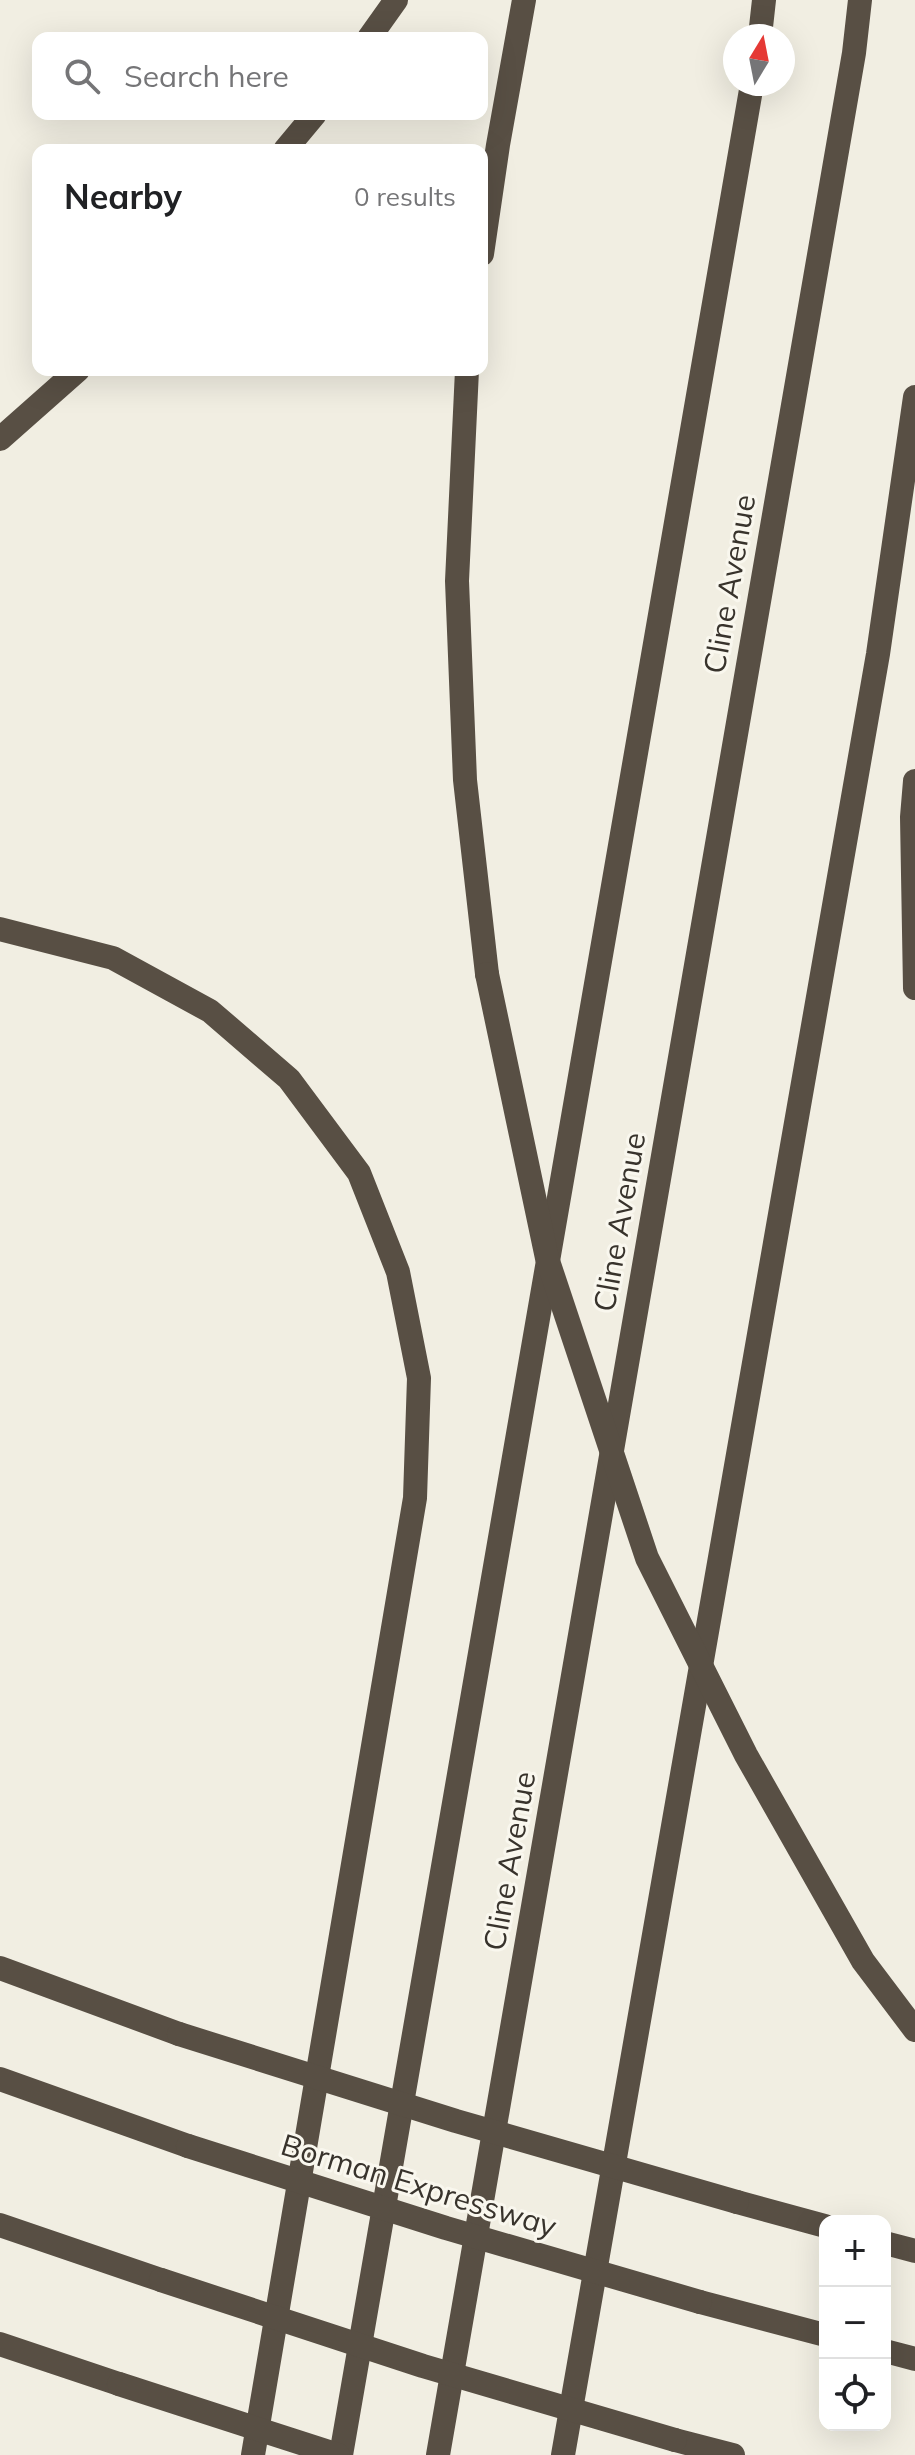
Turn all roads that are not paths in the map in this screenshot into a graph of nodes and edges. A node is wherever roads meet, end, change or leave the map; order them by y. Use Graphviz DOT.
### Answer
graph roads {
  1 [pos="396,0"];
  2 [pos="524,0"];
  3 [pos="764,0"];
  4 [pos="860,0"];
  5 [pos="761,24"];
  6 [pos="373,32"];
  7 [pos="750,96"];
  8 [pos="310,120"];
  9 [pos="290,144"];
  10 [pos="488,213"];
  11 [pos="71,376"];
  12 [pos="467,376"];
  13 [pos="915,397"];
  14 [pos="0,439"];
  15 [pos="915,781"];
  16 [pos="0,929"];
  17 [pos="915,988"];
  18 [pos="0,1968"];
  19 [pos="915,2030"];
  20 [pos="0,2079"];
  21 [pos="819,2224"];
  22 [pos="0,2225"];
  23 [pos="891,2245"];
  24 [pos="915,2251"];
  25 [pos="819,2333"];
  26 [pos="0,2344"];
  27 [pos="891,2353"];
  28 [pos="915,2359"];
  29 [pos="253,2455"];
  30 [pos="340,2455"];
  31 [pos="438,2455"];
  32 [pos="563,2455"];
  33 [pos="733,2455"];
  1 -- 6 [label="highway"];
  2 -- 10 [label="highway"];
  3 -- 5 [label="highway"];
  4 -- 31 [label="highway, Cline Avenue"];
  7 -- 30 [label="highway, Cline Avenue"];
  8 -- 9 [label="highway"];
  11 -- 14 [label="highway"];
  12 -- 19 [label="highway, bridge"];
  13 -- 32 [label="highway"];
  15 -- 17 [label="highway"];
  16 -- 29 [label="highway"];
  18 -- 21 [label="highway, bridge"];
  20 -- 25 [label="highway, Borman Expressway, bridge"];
  22 -- 33 [label="highway, bridge"];
  23 -- 24 [label="highway"];
  26 -- 30 [label="highway, bridge"];
  27 -- 28 [label="highway"];
}
